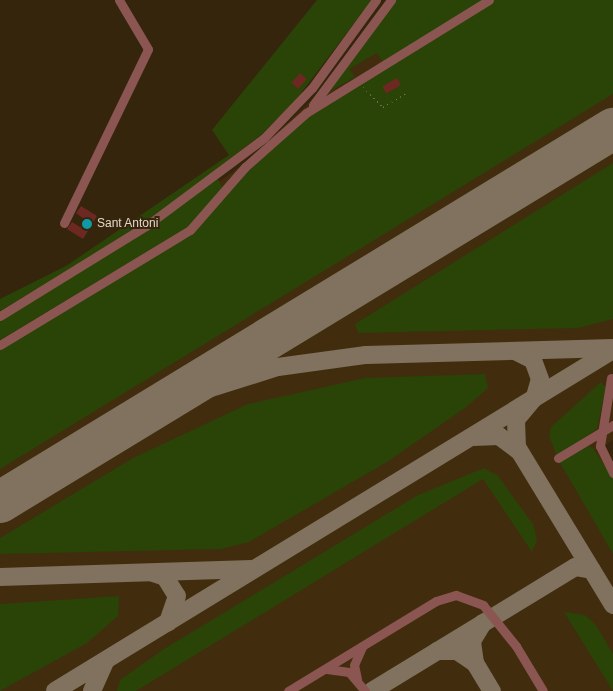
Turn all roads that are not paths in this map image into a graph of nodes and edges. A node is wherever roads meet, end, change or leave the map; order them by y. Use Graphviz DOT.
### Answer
graph roads {
  1 [pos="119,0"];
  2 [pos="376,0"];
  3 [pos="391,0"];
  4 [pos="490,0"];
  5 [pos="306,113"];
  6 [pos="64,223"];
  7 [pos="0,316"];
  8 [pos="0,345"];
  9 [pos="611,378"];
  10 [pos="613,425"];
  11 [pos="601,433"];
  12 [pos="558,458"];
  13 [pos="613,473"];
  14 [pos="364,645"];
  15 [pos="322,670"];
  16 [pos="358,680"];
  17 [pos="288,691"];
  18 [pos="364,691"];
  19 [pos="543,691"];
  1 -- 6 [label="street"];
  2 -- 7 [label="street"];
  3 -- 5 [label="street"];
  4 -- 5 [label="street"];
  5 -- 8 [label="street"];
  9 -- 11 [label="street"];
  10 -- 11 [label="street"];
  11 -- 12 [label="street"];
  11 -- 13 [label="street"];
  14 -- 15 [label="street"];
  14 -- 16 [label="street"];
  14 -- 19 [label="street"];
  15 -- 16 [label="street"];
  15 -- 17 [label="street"];
  16 -- 18 [label="street"];
}
